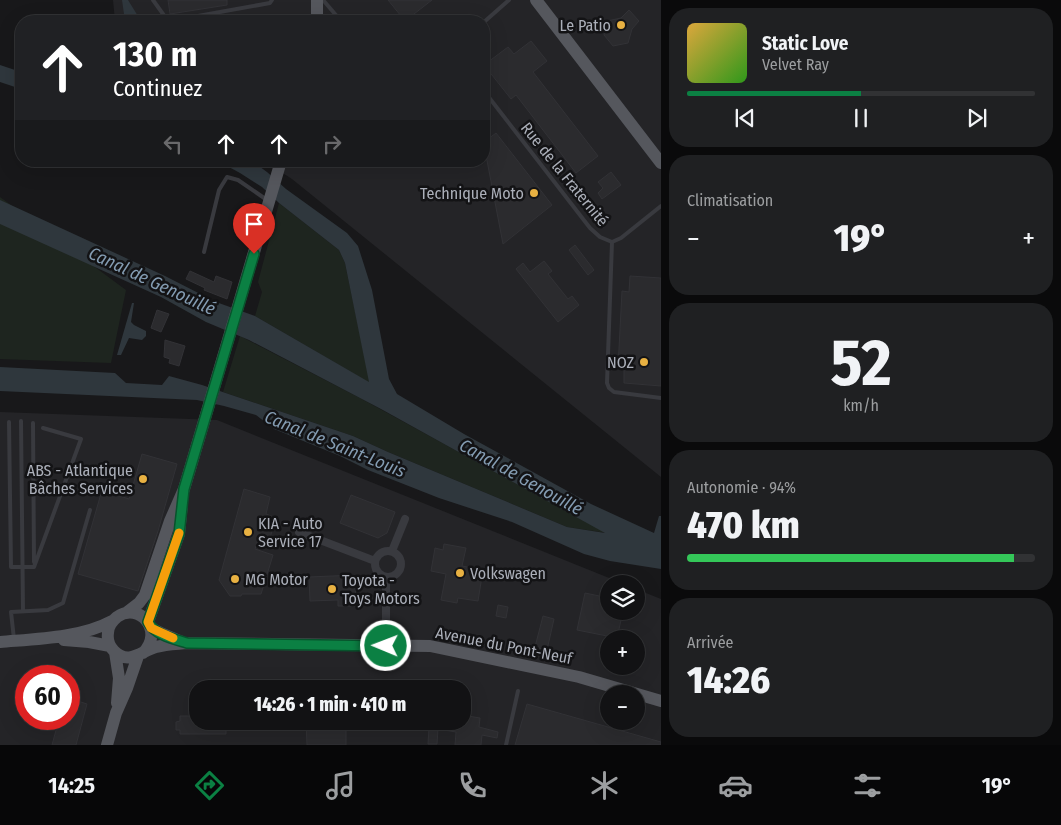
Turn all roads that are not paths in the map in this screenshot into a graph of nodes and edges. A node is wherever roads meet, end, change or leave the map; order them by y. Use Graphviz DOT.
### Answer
graph roads {
  1 [pos="153,0"];
  2 [pos="272,0"];
  3 [pos="317,0"];
  4 [pos="323,0"];
  5 [pos="509,0"];
  6 [pos="536,0"];
  7 [pos="164,15"];
  8 [pos="203,15"];
  9 [pos="317,15"];
  10 [pos="336,15"];
  11 [pos="490,17"];
  12 [pos="490,99"];
  13 [pos="661,163"];
  14 [pos="280,167"];
  15 [pos="270,199"];
  16 [pos="661,206"];
  17 [pos="612,242"];
  18 [pos="204,252"];
  19 [pos="661,398"];
  20 [pos="9,422"];
  21 [pos="21,422"];
  22 [pos="33,422"];
  23 [pos="44,428"];
  24 [pos="184,489"];
  25 [pos="90,510"];
  26 [pos="405,518"];
  27 [pos="299,532"];
  28 [pos="392,551"];
  29 [pos="375,561"];
  30 [pos="22,567"];
  31 [pos="34,567"];
  32 [pos="386,577"];
  33 [pos="23,611"];
  34 [pos="126,613"];
  35 [pos="112,621"];
  36 [pos="150,625"];
  37 [pos="52,638"];
  38 [pos="14,641"];
  39 [pos="0,642"];
  40 [pos="187,643"];
  41 [pos="386,646"];
  42 [pos="113,649"];
  43 [pos="141,654"];
  44 [pos="518,690"];
  45 [pos="661,701"];
  46 [pos="116,713"];
  47 [pos="107,745"];
  48 [pos="506,745"];
  1 -- 7 [label="lane"];
  2 -- 8 [label="lane"];
  3 -- 9 [label="main road"];
  4 -- 10 [label="lane"];
  5 -- 11 [label="lane"];
  6 -- 13 [label="main road"];
  12 -- 17 [label="lane, Rue de la Fraternité"];
  14 -- 15 [label="main road"];
  15 -- 18 [label="lane"];
  15 -- 24 [label="main road"];
  16 -- 17 [label="lane, Rue de la Fraternité"];
  17 -- 19 [label="lane"];
  20 -- 30 [label="lane"];
  21 -- 30 [label="lane"];
  22 -- 31 [label="lane"];
  23 -- 31 [label="lane"];
  24 -- 34 [label="main road"];
  24 -- 36 [label="main road"];
  25 -- 33 [label="lane"];
  26 -- 28 [label="street"];
  27 -- 29 [label="street"];
  28 -- 29 [label="street"];
  28 -- 32 [label="street"];
  29 -- 32 [label="street"];
  30 -- 31 [label="lane"];
  30 -- 33 [label="lane"];
  32 -- 41 [label="street"];
  33 -- 38 [label="lane"];
  34 -- 35 [label="main road"];
  34 -- 36 [label="main road"];
  35 -- 37 [label="main road"];
  35 -- 42 [label="main road"];
  36 -- 40 [label="main road"];
  36 -- 43 [label="main road"];
  37 -- 38 [label="main road"];
  37 -- 42 [label="main road"];
  38 -- 39 [label="main road"];
  40 -- 41 [label="main road, Avenue du Pont-Neuf"];
  40 -- 43 [label="main road"];
  41 -- 45 [label="main road, Avenue du Pont-Neuf"];
  42 -- 43 [label="main road"];
  42 -- 46 [label="main road"];
  43 -- 46 [label="main road"];
  44 -- 48 [label="lane"];
  46 -- 47 [label="main road"];
}
